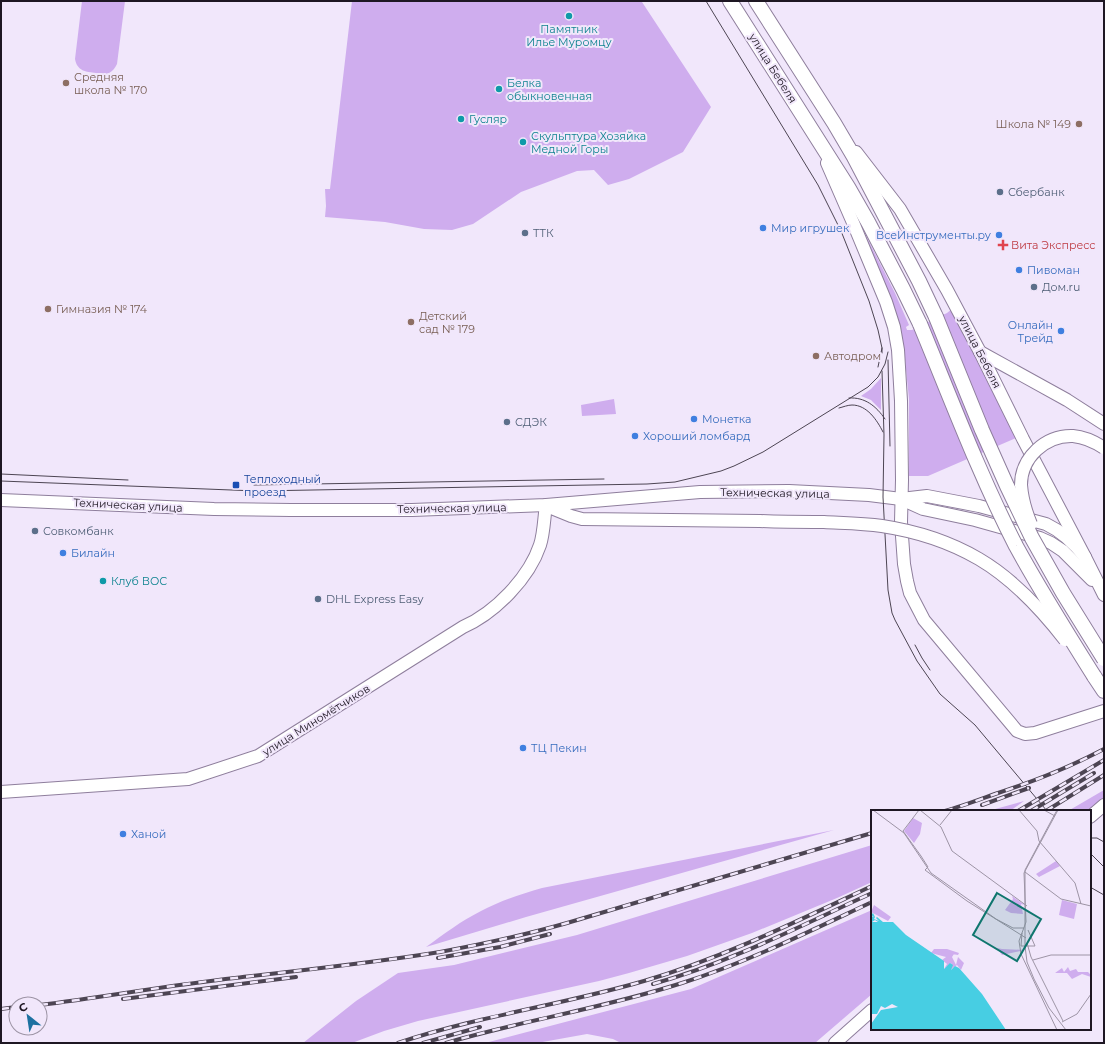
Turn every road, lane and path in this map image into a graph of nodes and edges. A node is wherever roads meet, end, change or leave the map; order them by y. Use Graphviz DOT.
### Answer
graph roads {
  1 [pos="730,1"];
  2 [pos="756,1"];
  3 [pos="834,123"];
  4 [pos="815,136"];
  5 [pos="980,352"];
  6 [pos="1104,424"];
  7 [pos="1104,448"];
  8 [pos="901,499"];
  9 [pos="1,500"];
  10 [pos="546,506"];
  11 [pos="1085,557"];
  12 [pos="1046,562"];
  13 [pos="1104,594"];
  14 [pos="1104,659"];
  15 [pos="1094,676"];
  16 [pos="1104,691"];
  17 [pos="1104,711"];
  18 [pos="1,792"];
  19 [pos="1104,805"];
  20 [pos="1091,816"];
  21 [pos="871,1011"];
  22 [pos="835,1043"];
  1 -- 4 [label="main road, улица Бебеля"];
  2 -- 3 [label="main road, улица Бебеля"];
  3 -- 5 [label="main road, улица Бебеля"];
  3 -- 12 [label="main road, улица Бебеля, bridge"];
  4 -- 8 [label="main road, улица Бебеля"];
  4 -- 15 [label="main road, улица Бебеля, bridge"];
  5 -- 6 [label="main road"];
  5 -- 11 [label="main road, улица Бебеля"];
  7 -- 12 [label="main road, bridge"];
  8 -- 10 [label="main road, Техническая улица"];
  8 -- 11 [label="main road, Техническая улица"];
  8 -- 13 [label="main road, Техническая улица"];
  8 -- 17 [label="main road, улица Бебеля"];
  9 -- 10 [label="main road, Техническая улица"];
  10 -- 15 [label="main road, bridge"];
  10 -- 18 [label="main road, улица Миномётчиков"];
  11 -- 13 [label="main road, улица Бебеля"];
  12 -- 14 [label="main road, улица Бебеля, bridge"];
  15 -- 16 [label="main road, улица Бебеля"];
  19 -- 20 [label="main road"];
  21 -- 22 [label="main road"];
}
